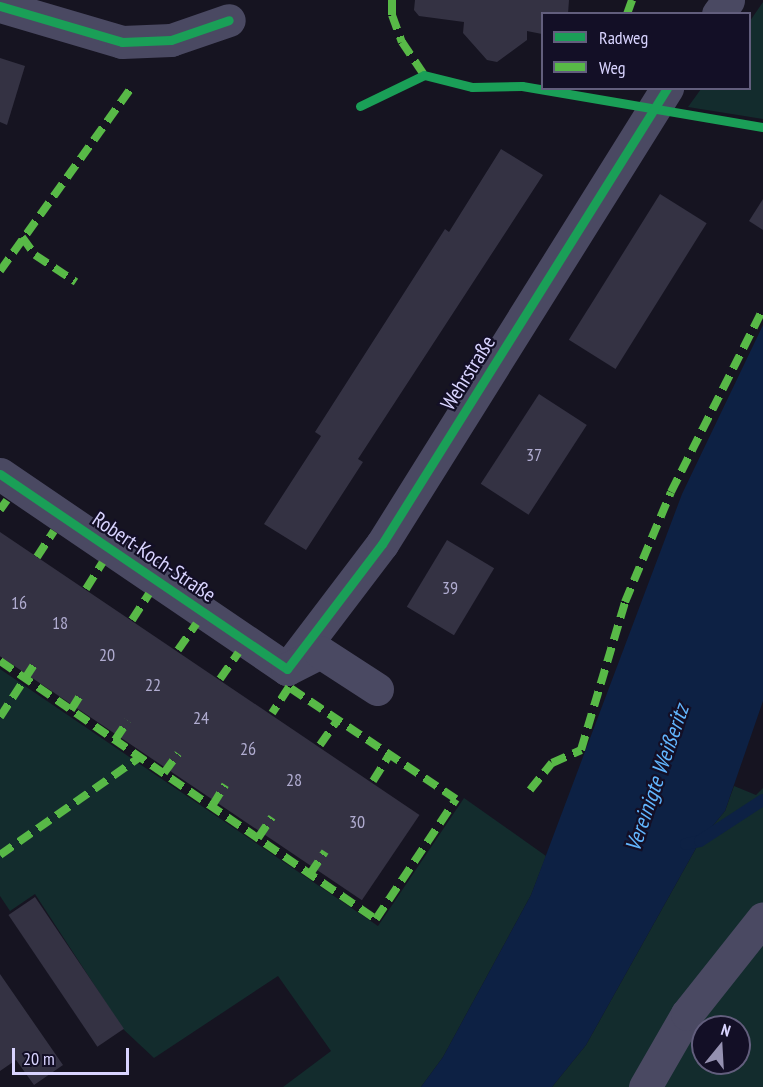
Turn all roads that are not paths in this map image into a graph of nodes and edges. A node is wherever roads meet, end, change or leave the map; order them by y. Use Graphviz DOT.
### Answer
graph roads {
  1 [pos="0,6"];
  2 [pos="229,20"];
  3 [pos="666,90"];
  4 [pos="0,474"];
  5 [pos="287,669"];
  6 [pos="377,689"];
  7 [pos="763,918"];
  8 [pos="645,1087"];
  1 -- 2 [label="street"];
  3 -- 5 [label="street, Wehrstraße"];
  4 -- 5 [label="street, Robert-Koch-Straße"];
  5 -- 6 [label="street"];
  7 -- 8 [label="street"];
}
